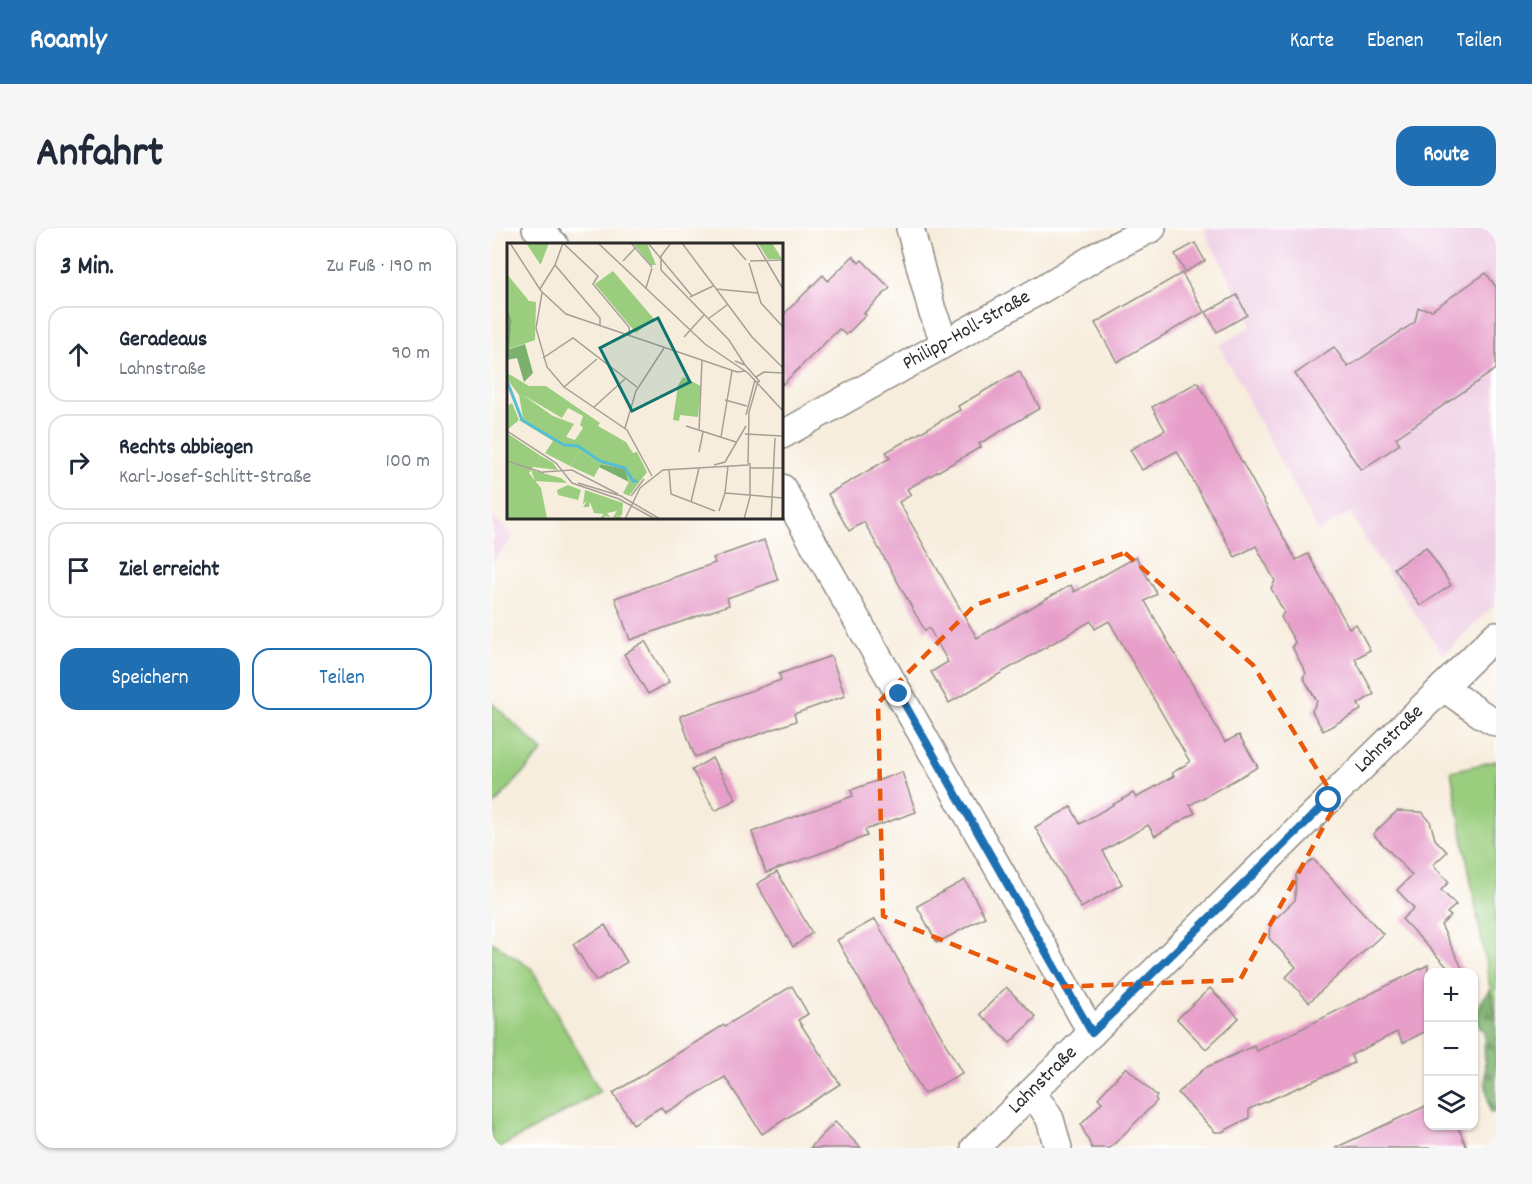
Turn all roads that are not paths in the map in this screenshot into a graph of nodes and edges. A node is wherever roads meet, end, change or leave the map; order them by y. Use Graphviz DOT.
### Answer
graph roads {
  1 [pos="536,228"];
  2 [pos="910,228"];
  3 [pos="1152,228"];
  4 [pos="553,243"];
  5 [pos="945,343"];
  6 [pos="783,434"];
  7 [pos="783,490"];
  8 [pos="1496,635"];
  9 [pos="1443,687"];
  10 [pos="1496,722"];
  11 [pos="1092,1033"];
  12 [pos="1031,1093"];
  13 [pos="975,1148"];
  14 [pos="1058,1148"];
  1 -- 4 [label="street"];
  2 -- 5 [label="street"];
  3 -- 5 [label="street, Philipp-Holl-Straße"];
  5 -- 6 [label="street, Philipp-Holl-Straße"];
  7 -- 11 [label="street"];
  8 -- 9 [label="street, Lahnstraße"];
  9 -- 10 [label="street"];
  9 -- 11 [label="street, Lahnstraße"];
  11 -- 12 [label="street, Lahnstraße"];
  12 -- 13 [label="street, Lahnstraße"];
  12 -- 14 [label="street"];
}
